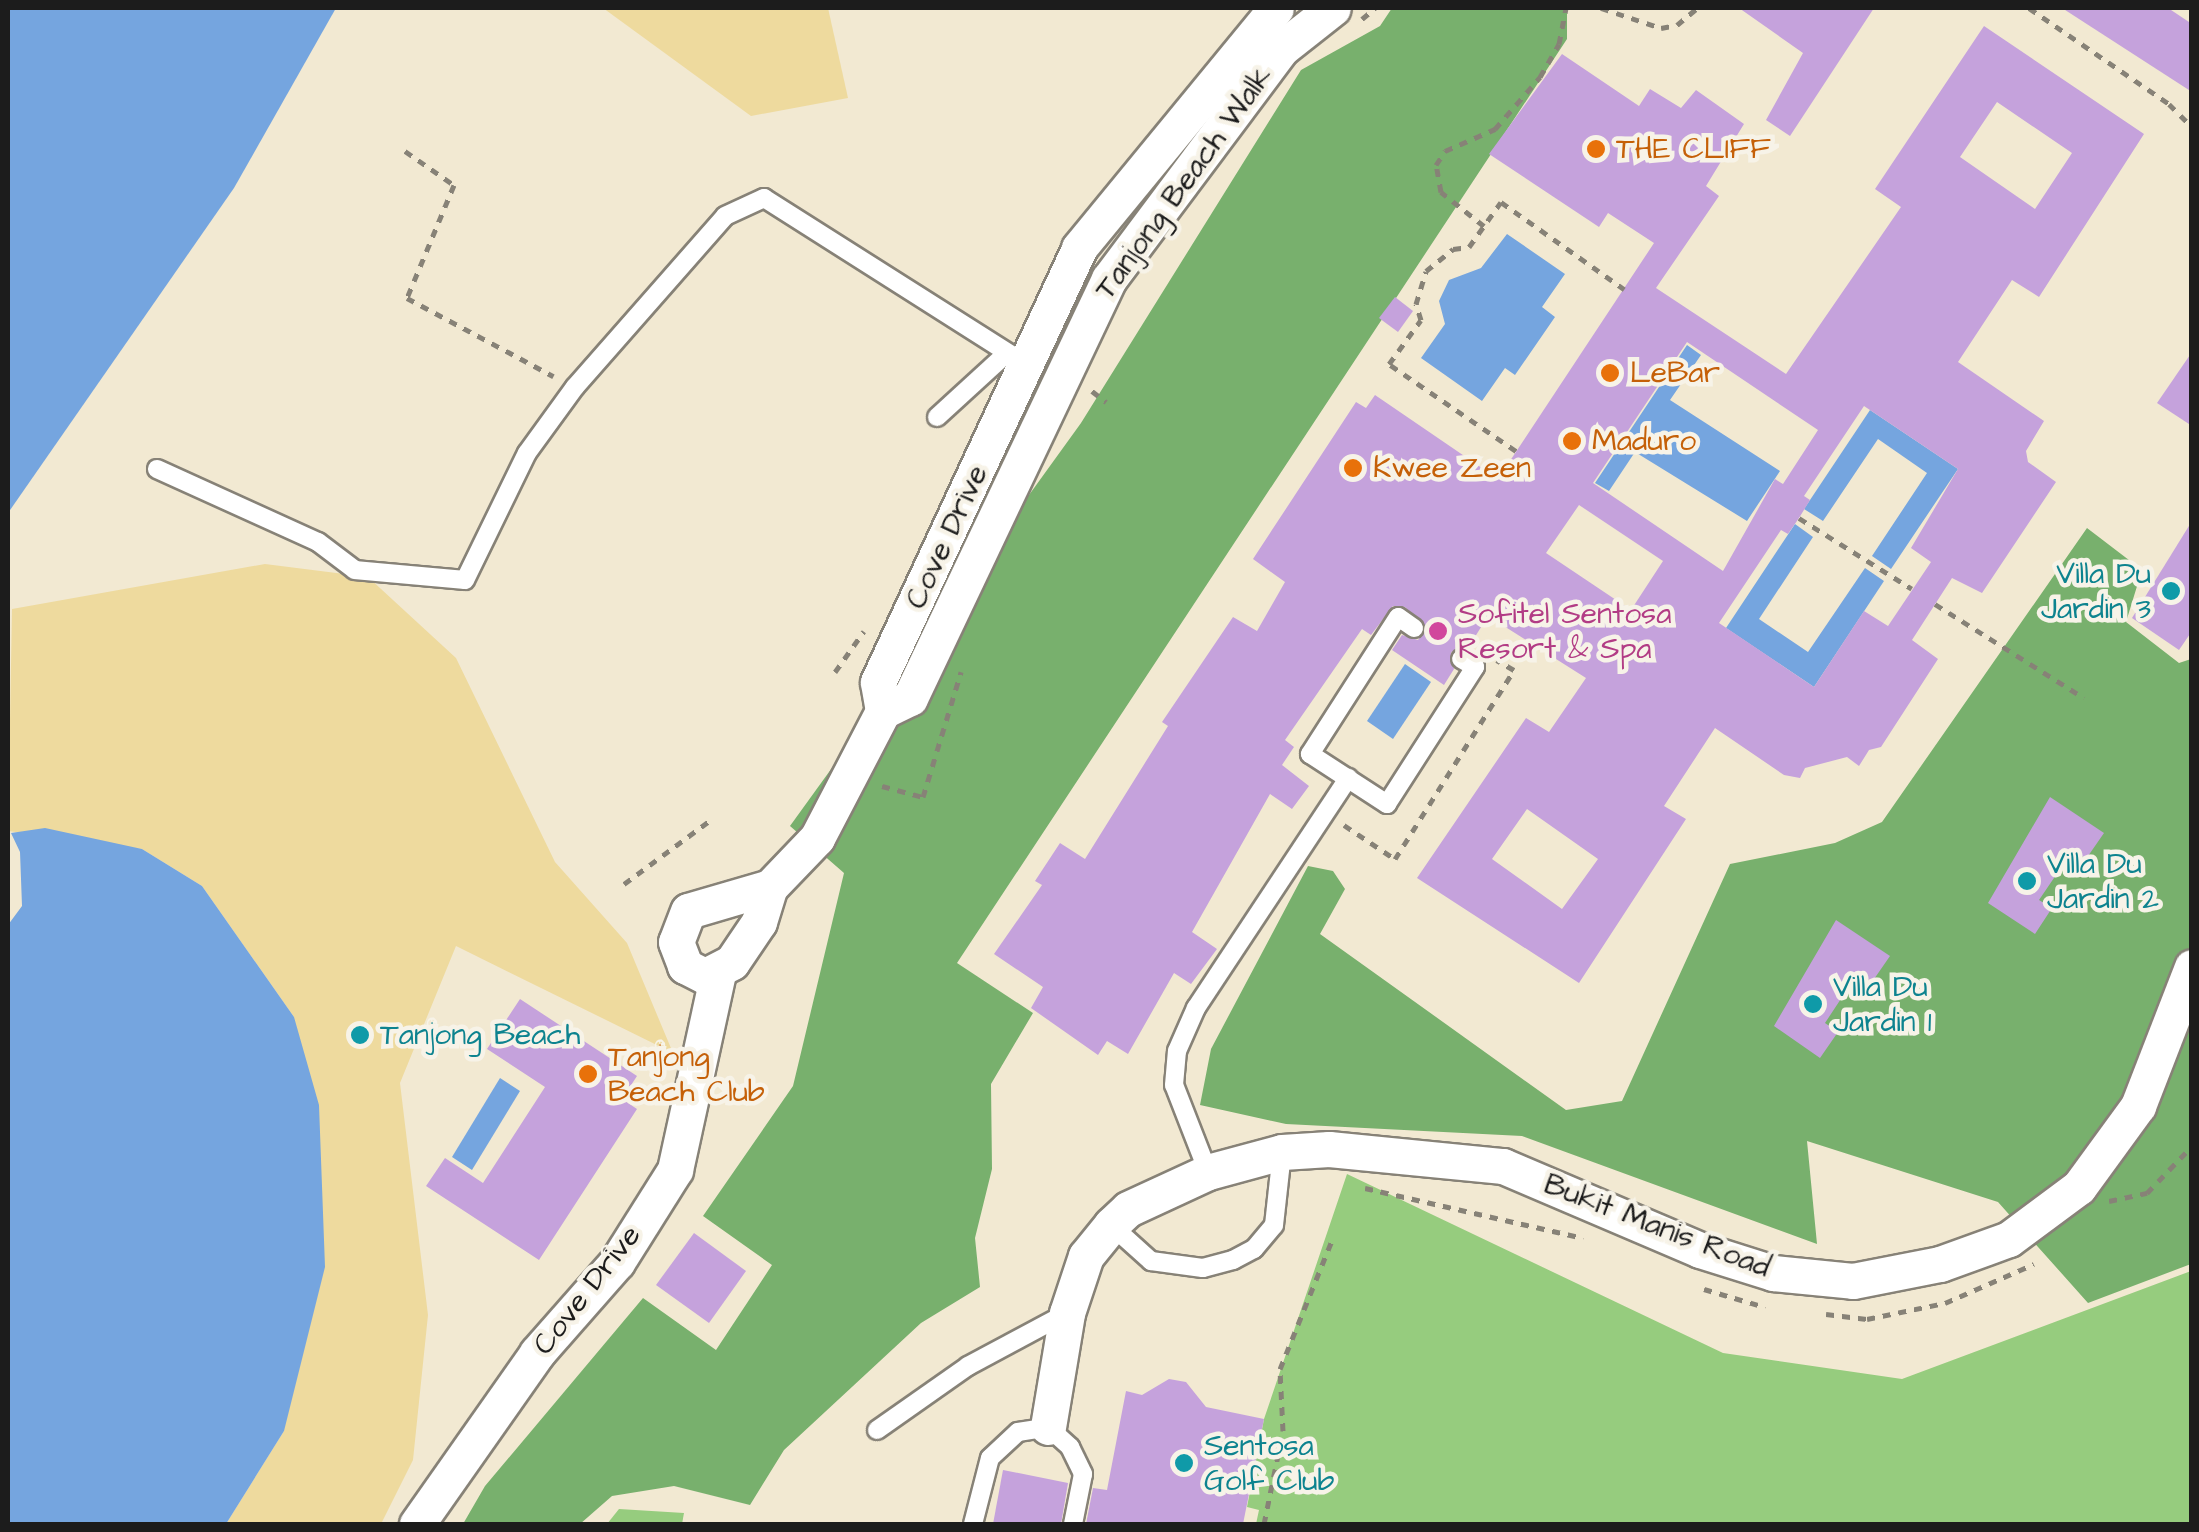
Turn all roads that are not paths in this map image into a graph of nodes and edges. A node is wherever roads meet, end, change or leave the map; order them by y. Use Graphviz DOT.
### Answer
graph roads {
  1 [pos="1333,8"];
  2 [pos="1268,10"];
  3 [pos="1017,360"];
  4 [pos="1061,379"];
  5 [pos="937,417"];
  6 [pos="1036,433"];
  7 [pos="157,469"];
  8 [pos="1414,628"];
  9 [pos="1461,658"];
  10 [pos="883,710"];
  11 [pos="1348,778"];
  12 [pos="770,887"];
  13 [pos="2192,967"];
  14 [pos="718,973"];
  15 [pos="1282,1152"];
  16 [pos="1208,1172"];
  17 [pos="1112,1225"];
  18 [pos="1066,1313"];
  19 [pos="1048,1427"];
  20 [pos="877,1430"];
  21 [pos="418,1524"];
  22 [pos="973,1524"];
  23 [pos="1073,1524"];
  1 -- 4 [label="street, Tanjong Beach Walk"];
  2 -- 3 [label="street, Tanjong Beach Walk"];
  3 -- 4 [label="street"];
  3 -- 5 [label="lane"];
  3 -- 7 [label="lane"];
  3 -- 10 [label="street, Cove Drive"];
  4 -- 6 [label="street, Tanjong Beach Walk"];
  6 -- 10 [label="street, Cove Drive"];
  8 -- 11 [label="lane"];
  9 -- 11 [label="lane"];
  10 -- 12 [label="street, Cove Drive"];
  11 -- 16 [label="lane"];
  12 -- 14 [label="street, Cove Drive"];
  12 -- 14 [label="street"];
  13 -- 15 [label="street, Bukit Manis Road"];
  14 -- 21 [label="street, Cove Drive"];
  15 -- 16 [label="street, Bukit Manis Road"];
  15 -- 17 [label="lane"];
  16 -- 17 [label="street, Bukit Manis Road"];
  17 -- 18 [label="street, Bukit Manis Road"];
  18 -- 19 [label="street, Bukit Manis Road"];
  18 -- 20 [label="lane"];
  19 -- 22 [label="lane"];
  19 -- 23 [label="lane"];
}
